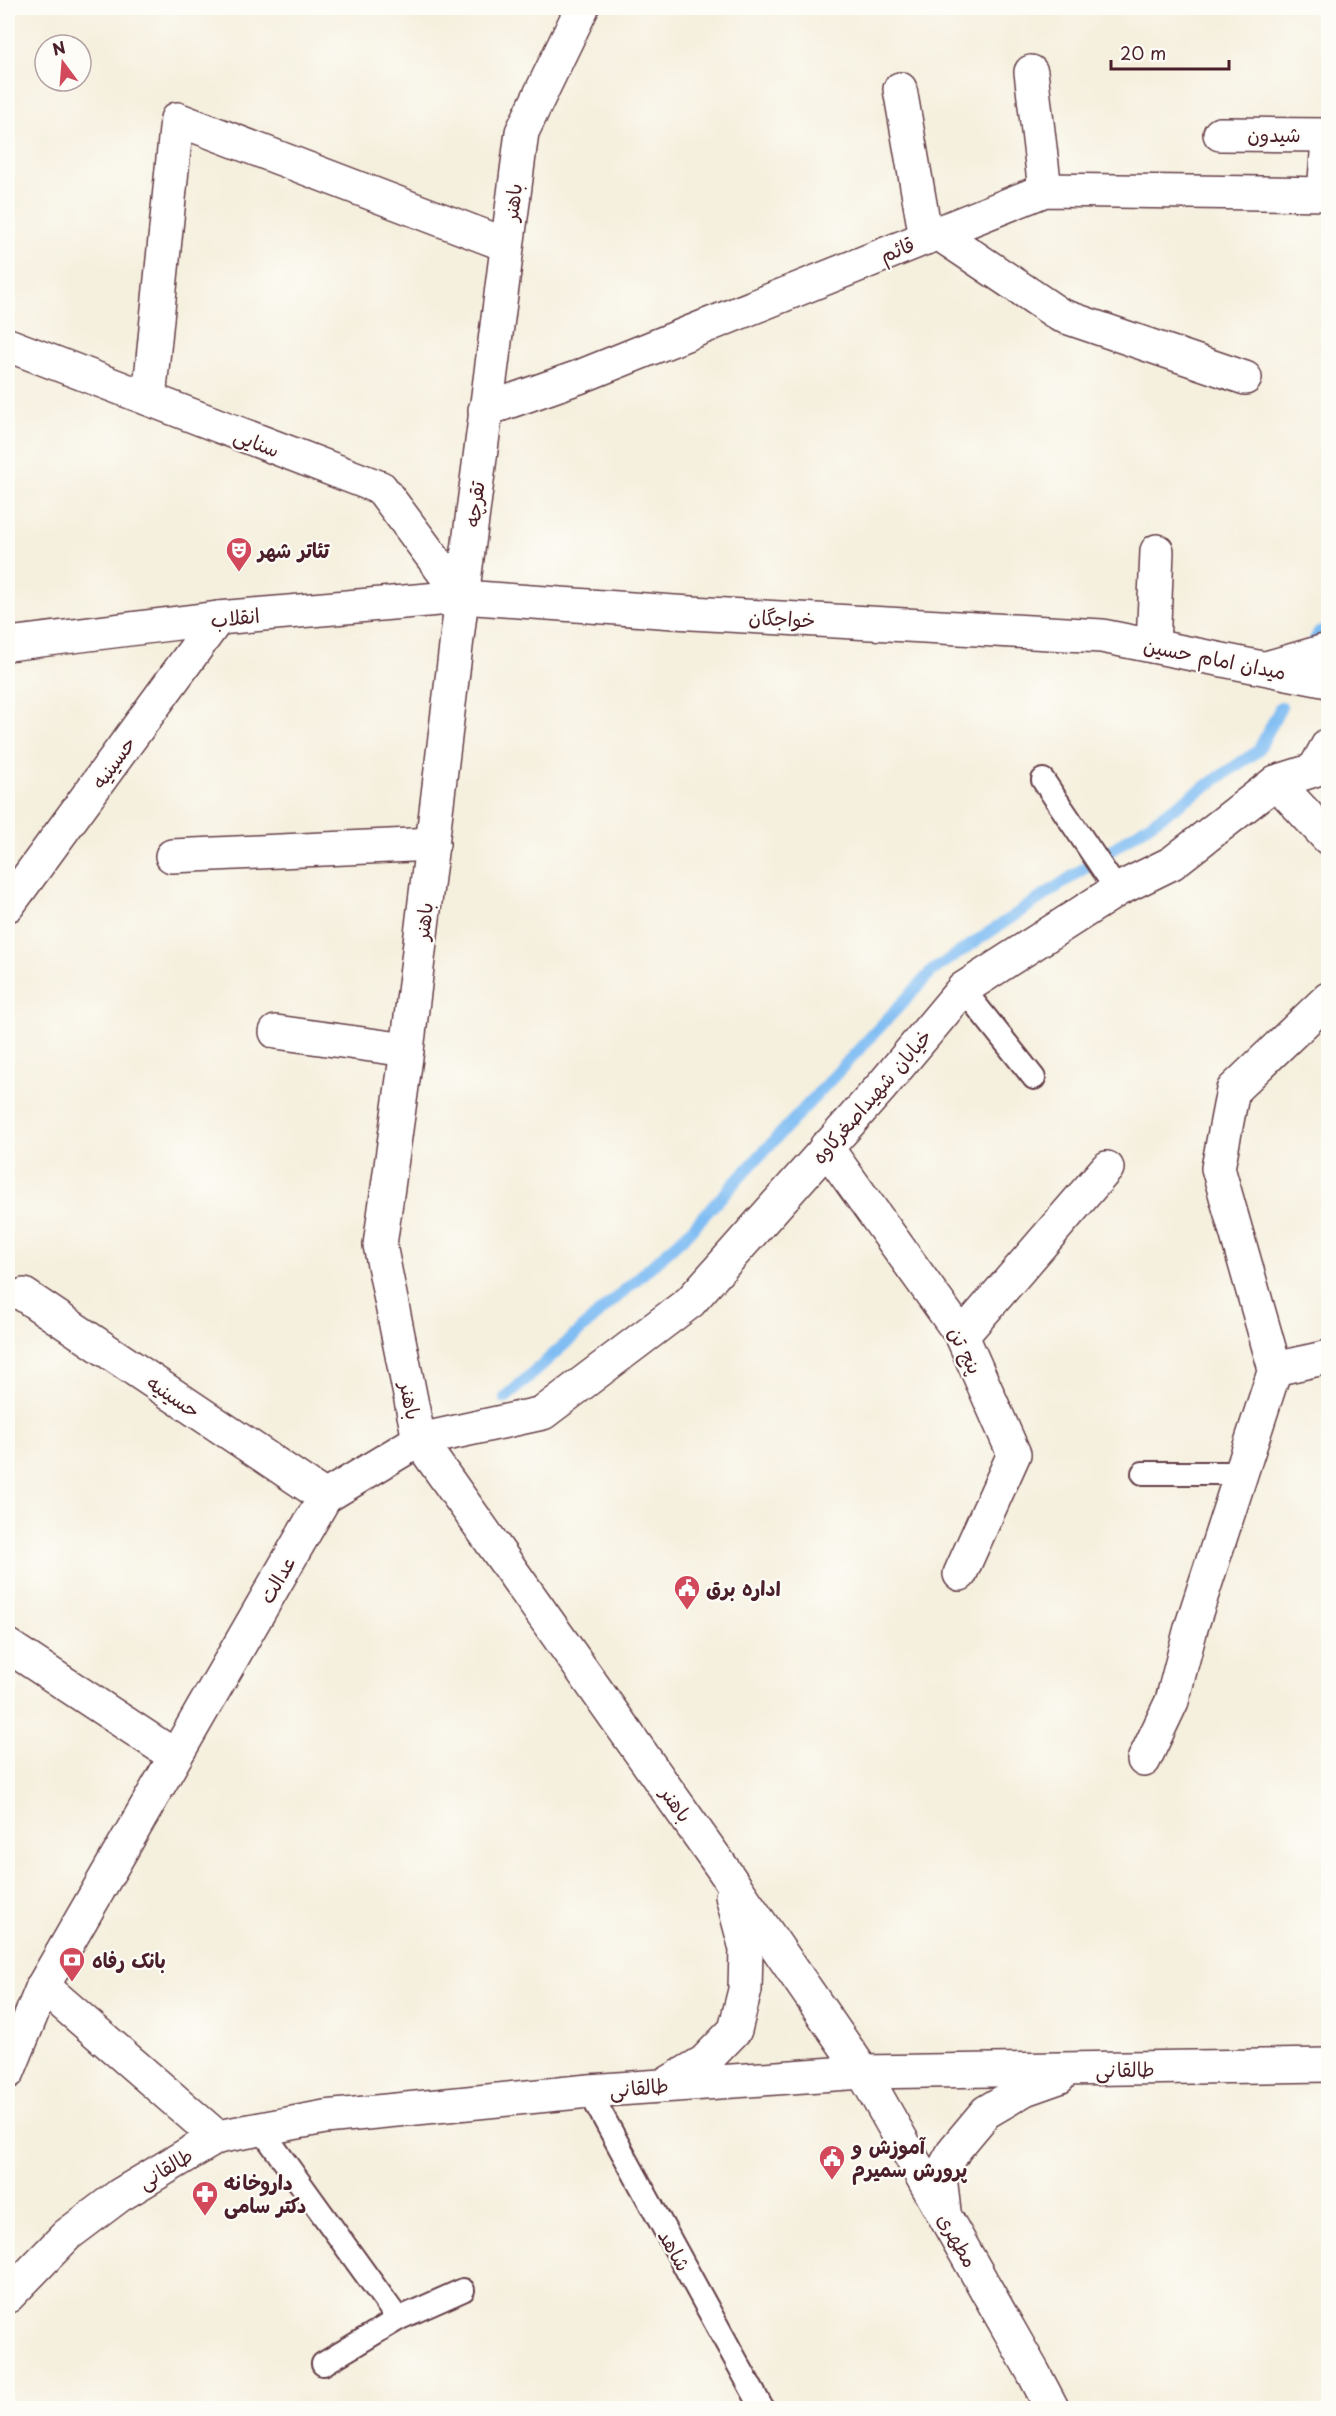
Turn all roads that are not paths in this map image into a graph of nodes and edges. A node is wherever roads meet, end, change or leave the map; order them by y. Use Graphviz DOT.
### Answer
graph roads {
  1 [pos="582,8"];
  2 [pos="1031,72"];
  3 [pos="900,89"];
  4 [pos="1220,134"];
  5 [pos="1329,135"];
  6 [pos="1329,140"];
  7 [pos="1045,190"];
  8 [pos="1326,194"];
  9 [pos="932,235"];
  10 [pos="507,245"];
  11 [pos="8,345"];
  12 [pos="1245,378"];
  13 [pos="149,399"];
  14 [pos="485,410"];
  15 [pos="1157,551"];
  16 [pos="462,597"];
  17 [pos="218,618"];
  18 [pos="1102,636"];
  19 [pos="8,645"];
  20 [pos="1153,646"];
  21 [pos="1329,650"];
  22 [pos="1266,668"];
  23 [pos="1329,681"];
  24 [pos="1329,745"];
  25 [pos="1042,780"];
  26 [pos="1276,782"];
  27 [pos="1329,838"];
  28 [pos="433,844"];
  29 [pos="172,856"];
  30 [pos="1118,890"];
  31 [pos="8,905"];
  32 [pos="963,989"];
  33 [pos="1329,999"];
  34 [pos="276,1032"];
  35 [pos="407,1050"];
  36 [pos="1034,1078"];
  37 [pos="826,1148"];
  38 [pos="1107,1168"];
  39 [pos="24,1295"];
  40 [pos="962,1336"];
  41 [pos="1329,1357"];
  42 [pos="1275,1369"];
  43 [pos="419,1440"];
  44 [pos="1143,1473"];
  45 [pos="1241,1473"];
  46 [pos="325,1497"];
  47 [pos="960,1574"];
  48 [pos="8,1646"];
  49 [pos="175,1756"];
  50 [pos="1143,1760"];
  51 [pos="723,1869"];
  52 [pos="43,1986"];
  53 [pos="1329,2065"];
  54 [pos="1078,2070"];
  55 [pos="8,2072"];
  56 [pos="863,2072"];
  57 [pos="666,2085"];
  58 [pos="589,2091"];
  59 [pos="261,2129"];
  60 [pos="217,2137"];
  61 [pos="944,2214"];
  62 [pos="463,2290"];
  63 [pos="8,2296"];
  64 [pos="398,2319"];
  65 [pos="323,2364"];
  66 [pos="762,2409"];
  67 [pos="1052,2409"];
  1 -- 10 [label="street, باهنر"];
  2 -- 7 [label="street"];
  3 -- 9 [label="street"];
  4 -- 5 [label="street, شیدون"];
  6 -- 8 [label="street"];
  7 -- 8 [label="street, قائم"];
  7 -- 9 [label="street, قائم"];
  9 -- 12 [label="street"];
  9 -- 14 [label="street, قائم"];
  10 -- 13 [label="street"];
  10 -- 14 [label="street, باهنر"];
  11 -- 13 [label="street, سنایی"];
  13 -- 16 [label="street, سنایی"];
  14 -- 16 [label="street, تقرچه"];
  15 -- 20 [label="street"];
  16 -- 17 [label="street, انقلاب"];
  16 -- 18 [label="street, خواجگان"];
  16 -- 28 [label="street, باهنر"];
  17 -- 19 [label="street, انقلاب"];
  17 -- 31 [label="street, حسینیه"];
  18 -- 20 [label="street, میدان امام حسین"];
  20 -- 22 [label="street, میدان امام حسین"];
  21 -- 22 [label="street"];
  22 -- 23 [label="street, میدان امام حسین"];
  24 -- 26 [label="street, خیابان شهیداصغرکاوه"];
  25 -- 30 [label="lane"];
  26 -- 27 [label="street"];
  26 -- 30 [label="street, خیابان شهیداصغرکاوه"];
  28 -- 29 [label="street"];
  28 -- 35 [label="street, باهنر"];
  30 -- 32 [label="street, خیابان شهیداصغرکاوه"];
  32 -- 36 [label="lane"];
  32 -- 37 [label="street, خیابان شهیداصغرکاوه"];
  33 -- 42 [label="street"];
  34 -- 35 [label="street"];
  35 -- 43 [label="street, باهنر"];
  37 -- 40 [label="street, پنج تن"];
  37 -- 43 [label="street, خیابان شهیداصغرکاوه"];
  38 -- 40 [label="street"];
  39 -- 46 [label="street, حسینیه"];
  40 -- 47 [label="street, پنج تن"];
  41 -- 42 [label="street"];
  42 -- 45 [label="street"];
  43 -- 46 [label="street, عدالت"];
  43 -- 51 [label="street, باهنر"];
  44 -- 45 [label="lane"];
  45 -- 50 [label="street"];
  46 -- 49 [label="street, عدالت"];
  48 -- 49 [label="street"];
  49 -- 52 [label="street, عدالت"];
  51 -- 56 [label="street, باهنر"];
  51 -- 57 [label="street"];
  52 -- 55 [label="street, عدالت"];
  52 -- 60 [label="street"];
  53 -- 54 [label="street, طالقانی"];
  54 -- 56 [label="street, طالقانی"];
  54 -- 61 [label="street"];
  56 -- 57 [label="street, طالقانی"];
  56 -- 61 [label="street, مطهری"];
  57 -- 58 [label="street, طالقانی"];
  58 -- 59 [label="street, طالقانی"];
  58 -- 66 [label="lane, شاهد"];
  59 -- 60 [label="street, طالقانی"];
  59 -- 64 [label="lane"];
  60 -- 63 [label="street, طالقانی"];
  61 -- 67 [label="street, مطهری"];
  62 -- 64 [label="lane"];
  64 -- 65 [label="lane"];
}
